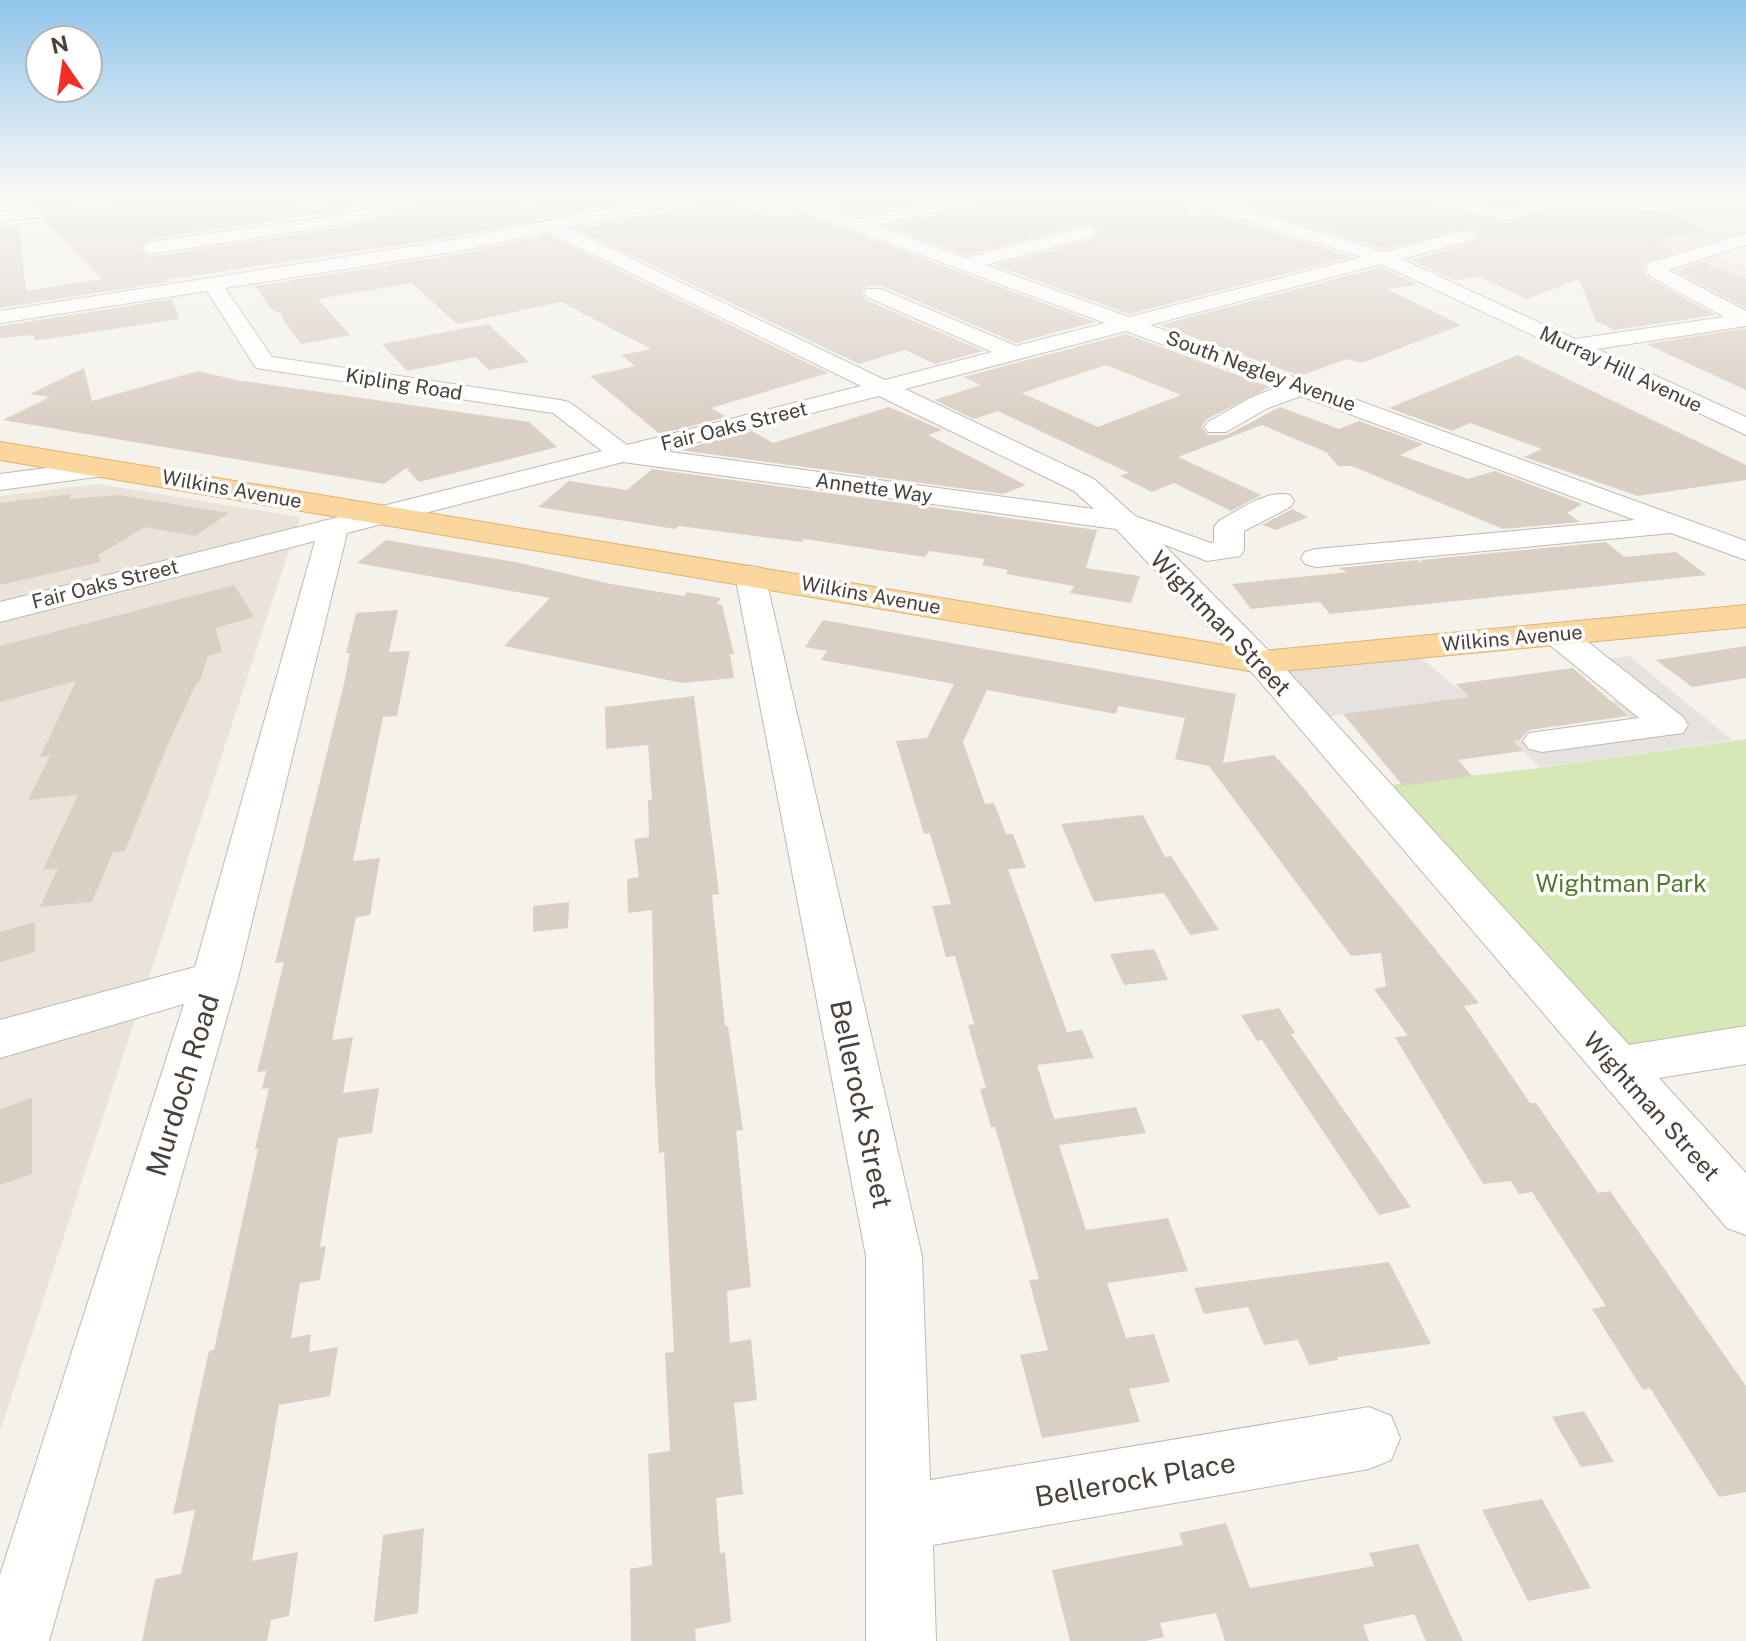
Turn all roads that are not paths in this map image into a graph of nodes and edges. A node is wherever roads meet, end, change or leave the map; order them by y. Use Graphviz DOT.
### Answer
graph roads {
  1 [pos="293,271"];
  2 [pos="641,271"];
  3 [pos="984,271"];
  4 [pos="1328,271"];
  5 [pos="1410,271"];
  6 [pos="1657,271"];
  7 [pos="212,283"];
  8 [pos="870,296"];
  9 [pos="0,317"];
  10 [pos="1126,322"];
  11 [pos="1573,346"];
  12 [pos="1007,354"];
  13 [pos="1302,387"];
  14 [pos="882,388"];
  15 [pos="1217,427"];
  16 [pos="1746,427"];
  17 [pos="0,451"];
  18 [pos="623,454"];
  19 [pos="108,468"];
  20 [pos="0,482"];
  21 [pos="1280,501"];
  22 [pos="384,514"];
  23 [pos="1125,522"];
  24 [pos="334,525"];
  25 [pos="1678,525"];
  26 [pos="1746,551"];
  27 [pos="1316,558"];
  28 [pos="750,575"];
  29 [pos="0,612"];
  30 [pos="1746,616"];
  31 [pos="1557,634"];
  32 [pos="1261,662"];
  33 [pos="1542,741"];
  34 [pos="215,978"];
  35 [pos="0,1039"];
  36 [pos="1746,1045"];
  37 [pos="1616,1066"];
  38 [pos="1746,1211"];
  39 [pos="1369,1438"];
  40 [pos="901,1518"];
  41 [pos="14,1641"];
  42 [pos="901,1641"];
  1 -- 7 [label="street"];
  2 -- 14 [label="street, Wightman Street"];
  3 -- 10 [label="street, South Negley Avenue"];
  4 -- 10 [label="street, Fair Oaks Street"];
  5 -- 11 [label="street, Murray Hill Avenue"];
  6 -- 11 [label="street"];
  7 -- 9 [label="street"];
  7 -- 18 [label="street, Kipling Road"];
  8 -- 12 [label="street"];
  10 -- 12 [label="street, Fair Oaks Street"];
  10 -- 13 [label="street, South Negley Avenue"];
  11 -- 16 [label="street, Murray Hill Avenue"];
  12 -- 14 [label="street, Fair Oaks Street"];
  13 -- 15 [label="street"];
  13 -- 25 [label="street, South Negley Avenue"];
  14 -- 18 [label="street, Fair Oaks Street"];
  14 -- 23 [label="street, Wightman Street"];
  17 -- 19 [label="main road, Wilkins Avenue"];
  18 -- 22 [label="street, Fair Oaks Street"];
  18 -- 23 [label="street, Annette Way"];
  19 -- 20 [label="street"];
  19 -- 22 [label="main road, Wilkins Avenue"];
  21 -- 23 [label="street"];
  22 -- 24 [label="street, Fair Oaks Street"];
  22 -- 28 [label="main road, Wilkins Avenue"];
  23 -- 32 [label="street, Wightman Street"];
  24 -- 29 [label="street, Fair Oaks Street"];
  24 -- 34 [label="street, Murdoch Road"];
  25 -- 26 [label="street, South Negley Avenue"];
  25 -- 27 [label="street"];
  28 -- 32 [label="main road, Wilkins Avenue"];
  28 -- 40 [label="street, Bellerock Street"];
  30 -- 31 [label="main road, Wilkins Avenue"];
  31 -- 32 [label="main road, Wilkins Avenue"];
  31 -- 33 [label="street"];
  32 -- 37 [label="street, Wightman Street"];
  34 -- 35 [label="street"];
  34 -- 41 [label="street, Murdoch Road"];
  36 -- 37 [label="street"];
  37 -- 38 [label="street, Wightman Street"];
  39 -- 40 [label="street, Bellerock Place"];
  40 -- 42 [label="street, Bellerock Street"];
}
